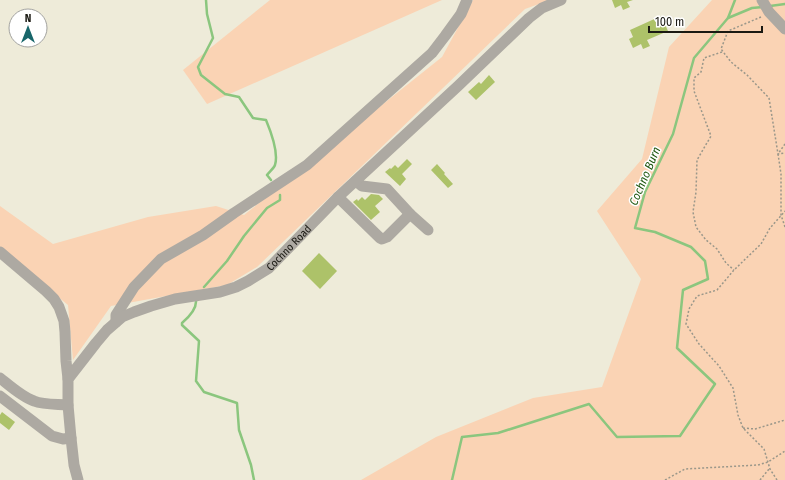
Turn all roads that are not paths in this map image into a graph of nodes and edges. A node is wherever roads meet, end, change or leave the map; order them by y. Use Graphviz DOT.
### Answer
graph roads {
  1 [pos="467,0"];
  2 [pos="561,0"];
  3 [pos="765,6"];
  4 [pos="785,29"];
  5 [pos="356,180"];
  6 [pos="338,197"];
  7 [pos="410,214"];
  8 [pos="428,230"];
  9 [pos="0,252"];
  10 [pos="116,322"];
  11 [pos="0,378"];
  12 [pos="68,379"];
  13 [pos="0,396"];
  14 [pos="68,405"];
  15 [pos="71,438"];
  16 [pos="78,480"];
  1 -- 10 [label="street"];
  2 -- 5 [label="street, Cochno Road"];
  3 -- 4 [label="street"];
  5 -- 6 [label="street, Cochno Road"];
  5 -- 7 [label="street"];
  6 -- 7 [label="street"];
  6 -- 10 [label="street, Cochno Road"];
  7 -- 8 [label="street"];
  9 -- 12 [label="street"];
  10 -- 12 [label="street, Cochno Road"];
  11 -- 14 [label="street"];
  12 -- 14 [label="street"];
  13 -- 15 [label="street"];
  14 -- 15 [label="street"];
  15 -- 16 [label="street"];
}
